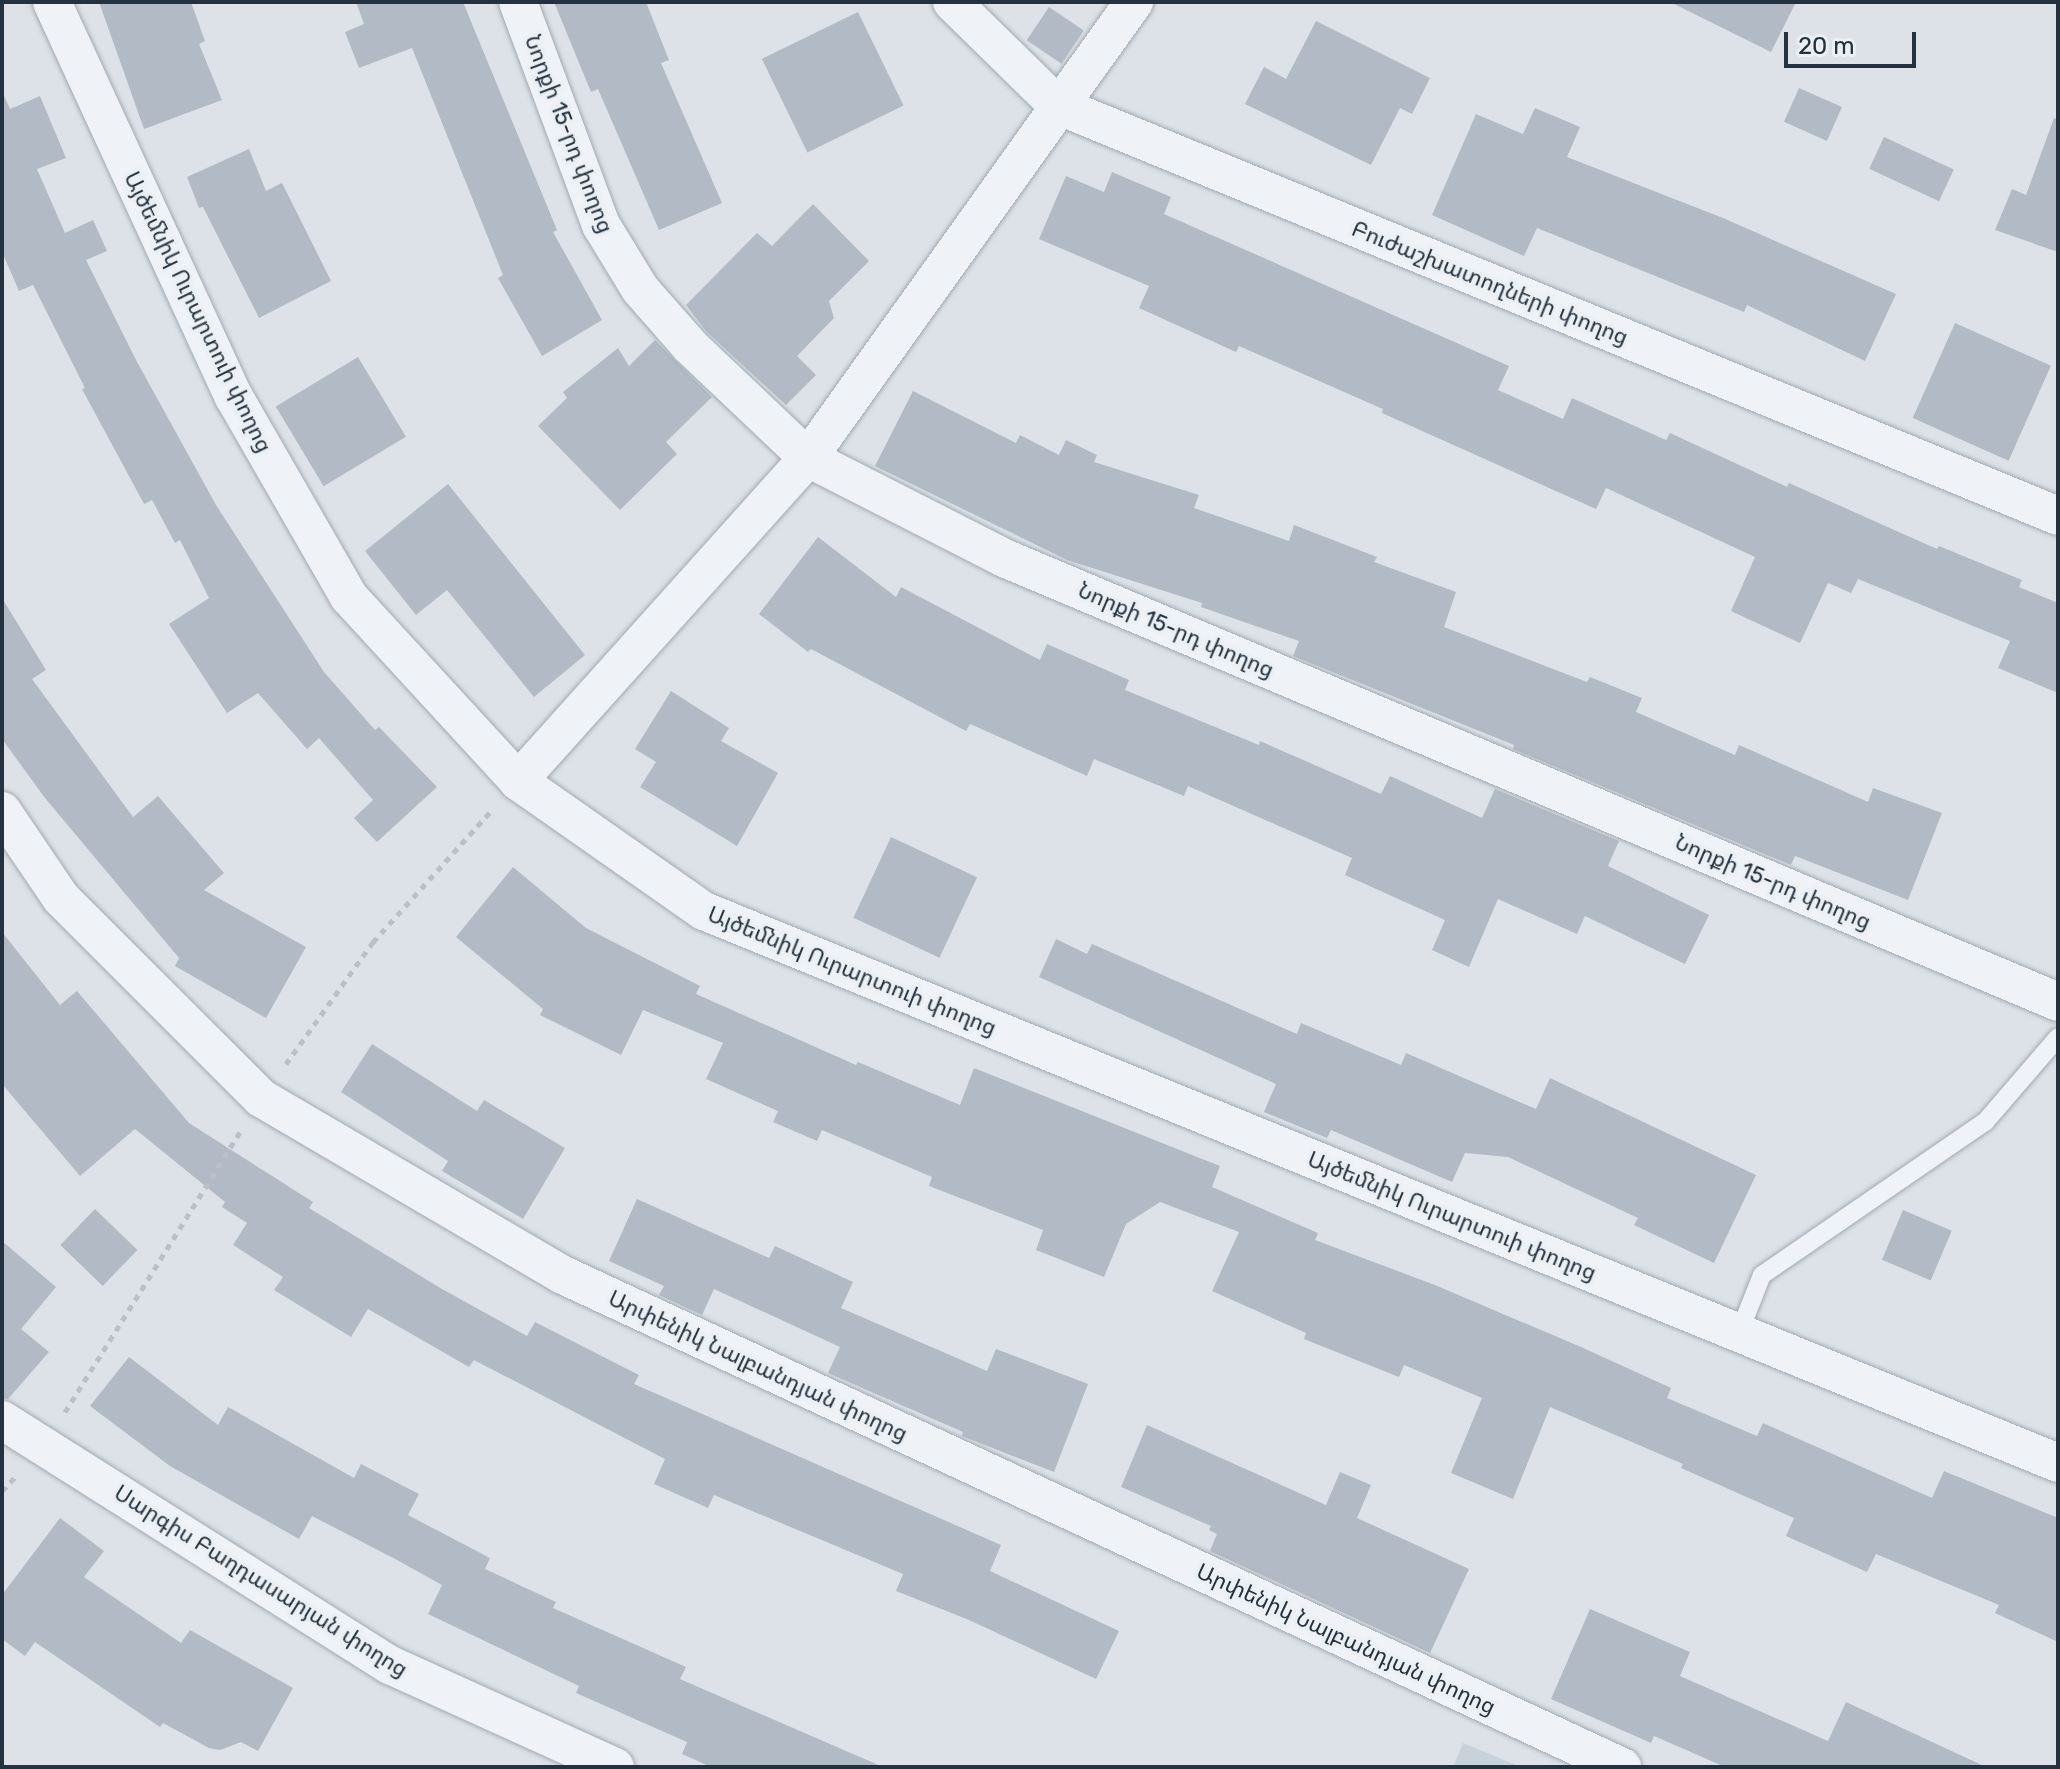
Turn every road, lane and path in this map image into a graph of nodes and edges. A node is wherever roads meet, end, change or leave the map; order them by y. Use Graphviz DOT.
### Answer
graph roads {
  1 [pos="52,2"];
  2 [pos="518,2"];
  3 [pos="952,2"];
  4 [pos="1134,2"];
  5 [pos="1057,105"];
  6 [pos="808,458"];
  7 [pos="2058,516"];
  8 [pos="518,781"];
  9 [pos="2,811"];
  10 [pos="2058,1002"];
  11 [pos="2058,1037"];
  12 [pos="1739,1333"];
  13 [pos="2,1420"];
  14 [pos="2058,1463"];
  15 [pos="615,1767"];
  16 [pos="1622,1767"];
  1 -- 8 [label="street, Այծեմնիկ Ուրարտուի փողոց"];
  2 -- 6 [label="street, Նորքի 15-րդ փողոց"];
  3 -- 5 [label="street, Բուժաշխատողների փողոց"];
  4 -- 5 [label="street"];
  5 -- 6 [label="street"];
  5 -- 7 [label="street, Բուժաշխատողների փողոց"];
  6 -- 8 [label="street"];
  6 -- 10 [label="street, Նորքի 15-րդ փողոց"];
  8 -- 12 [label="street, Այծեմնիկ Ուրարտուի փողոց"];
  9 -- 16 [label="street, Արփենիկ Նալբանդյան փողոց"];
  11 -- 12 [label="lane"];
  12 -- 14 [label="street, Այծեմնիկ Ուրարտուի փողոց"];
  13 -- 15 [label="street, Սարգիս Բաղդասարյան փողոց"];
}
